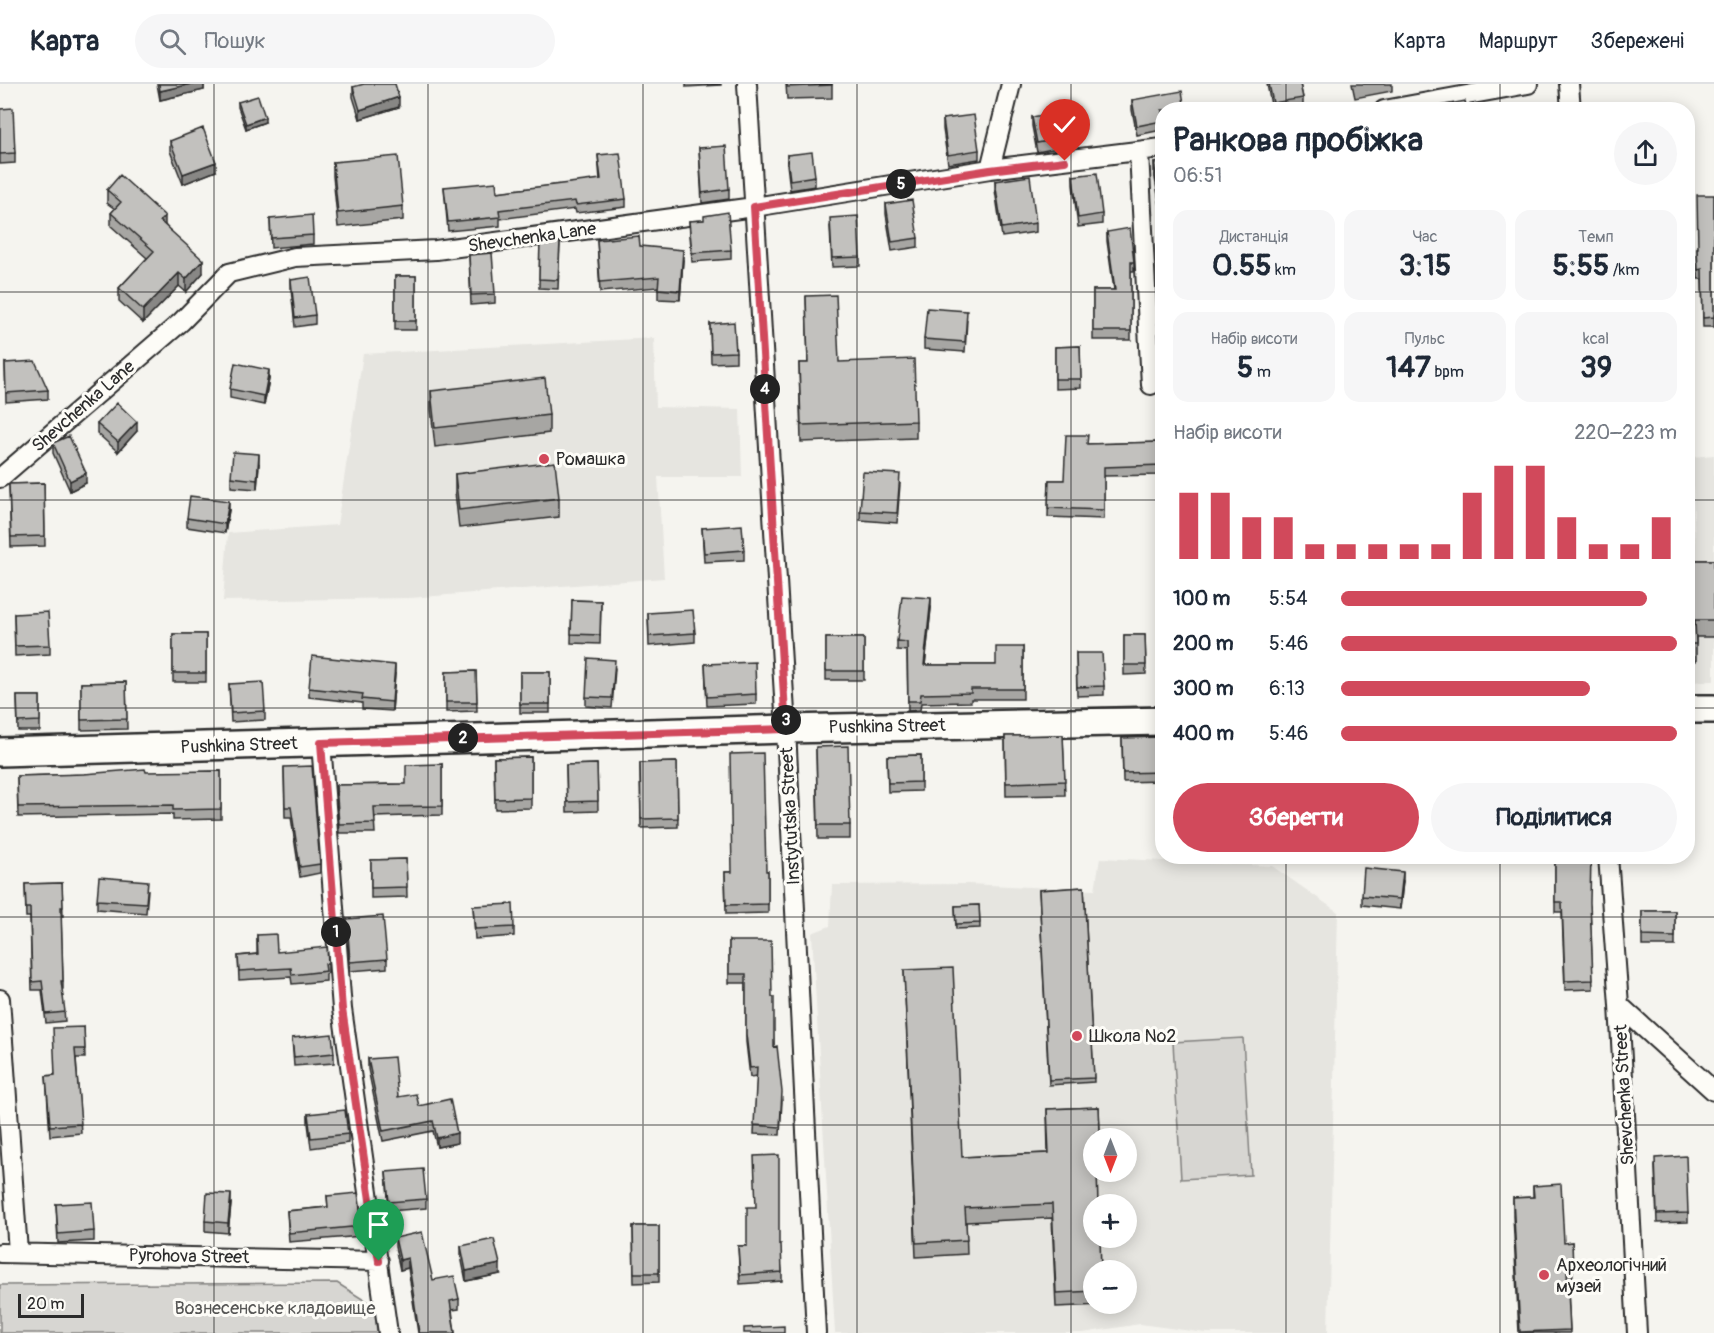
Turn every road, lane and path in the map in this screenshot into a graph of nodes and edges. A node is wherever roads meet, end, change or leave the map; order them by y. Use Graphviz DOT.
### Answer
graph roads {
  1 [pos="747,84"];
  2 [pos="1011,84"];
  3 [pos="1528,84"];
  4 [pos="1569,84"];
  5 [pos="1428,102"];
  6 [pos="1570,102"];
  7 [pos="1155,150"];
  8 [pos="1139,153"];
  9 [pos="990,170"];
  10 [pos="754,207"];
  11 [pos="1151,385"];
  12 [pos="0,478"];
  13 [pos="1695,709"];
  14 [pos="1714,709"];
  15 [pos="1155,720"];
  16 [pos="786,729"];
  17 [pos="321,743"];
  18 [pos="0,752"];
  19 [pos="1609,864"];
  20 [pos="0,999"];
  21 [pos="1619,1005"];
  22 [pos="1714,1091"];
  23 [pos="9,1252"];
  24 [pos="379,1261"];
  25 [pos="388,1333"];
  26 [pos="816,1333"];
  27 [pos="1637,1333"];
  1 -- 10 [label="street, Instytutska Street"];
  2 -- 9 [label="street"];
  3 -- 5 [label="street"];
  4 -- 6 [label="street"];
  7 -- 8 [label="street, Shevchenka Lane"];
  8 -- 9 [label="street, Shevchenka Lane"];
  8 -- 11 [label="street"];
  9 -- 10 [label="street, Shevchenka Lane"];
  10 -- 12 [label="street, Shevchenka Lane"];
  10 -- 16 [label="street, Instytutska Street"];
  13 -- 14 [label="street"];
  15 -- 16 [label="street, Pushkina Street"];
  16 -- 17 [label="street, Pushkina Street"];
  16 -- 26 [label="street, Instytutska Street"];
  17 -- 18 [label="street, Pushkina Street"];
  17 -- 24 [label="street"];
  19 -- 21 [label="street, Shevchenka Street"];
  20 -- 23 [label="street"];
  21 -- 22 [label="street"];
  21 -- 27 [label="street, Shevchenka Street"];
  23 -- 24 [label="street, Pyrohova Street"];
  24 -- 25 [label="street"];
}
